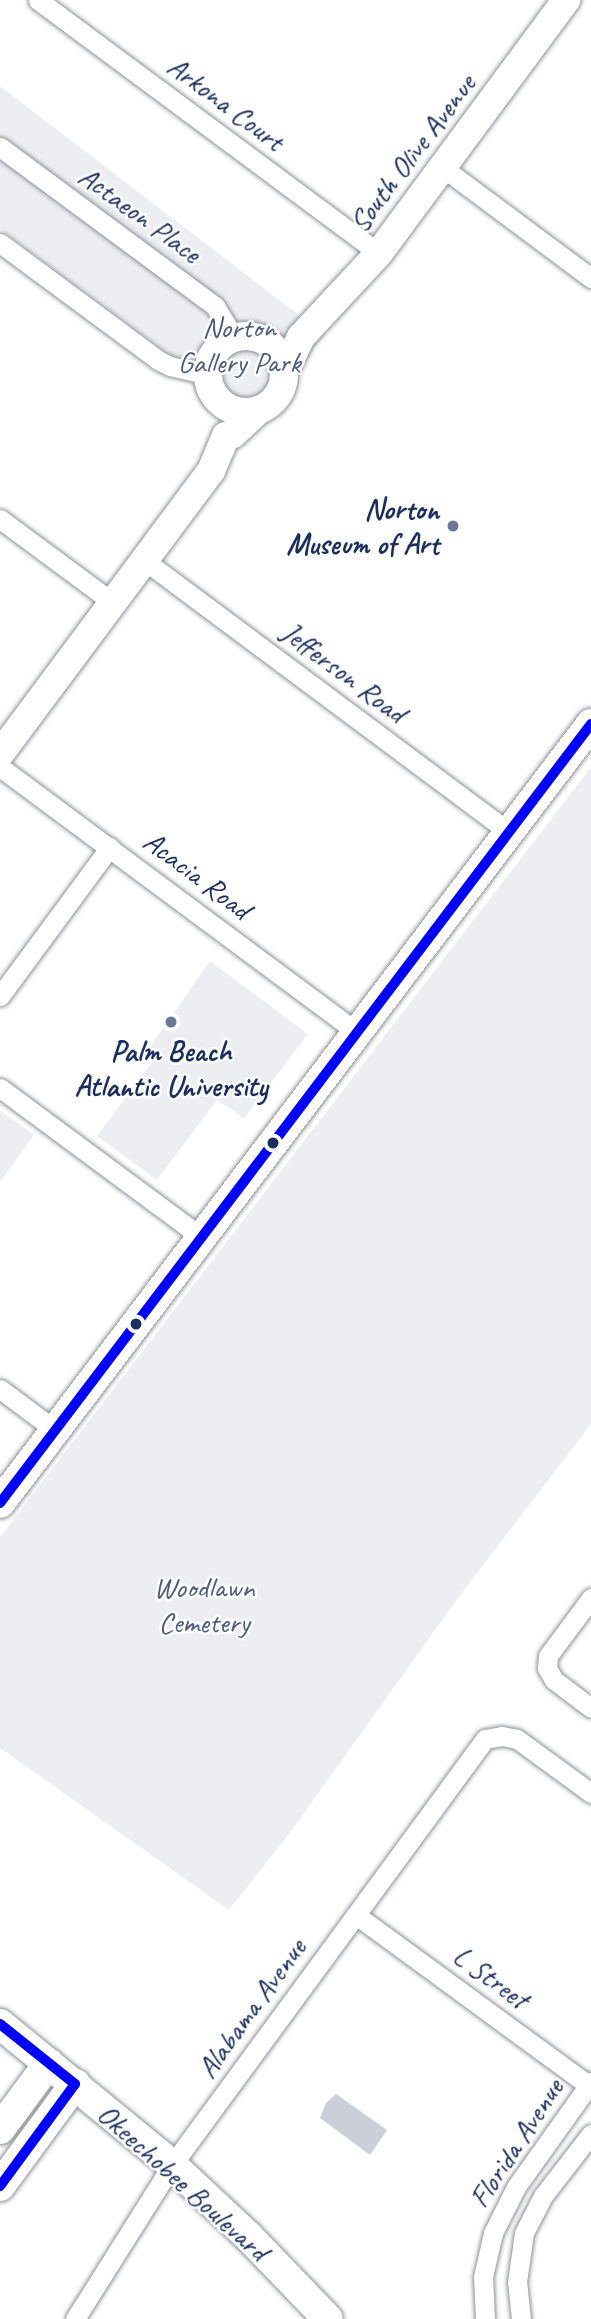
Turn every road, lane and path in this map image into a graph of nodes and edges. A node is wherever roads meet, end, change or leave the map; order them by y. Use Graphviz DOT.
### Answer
graph roads {
  1 [pos="38,0"];
  2 [pos="566,0"];
  3 [pos="0,147"];
  4 [pos="442,167"];
  5 [pos="0,243"];
  6 [pos="379,253"];
  7 [pos="591,278"];
  8 [pos="301,337"];
  9 [pos="234,338"];
  10 [pos="264,340"];
  11 [pos="285,370"];
  12 [pos="212,386"];
  13 [pos="258,411"];
  14 [pos="226,436"];
  15 [pos="0,519"];
  16 [pos="144,560"];
  17 [pos="112,602"];
  18 [pos="591,724"];
  19 [pos="0,754"];
  20 [pos="0,767"];
  21 [pos="509,832"];
  22 [pos="110,848"];
  23 [pos="0,996"];
  24 [pos="357,1032"];
  25 [pos="0,1088"];
  26 [pos="201,1237"];
  27 [pos="0,1389"];
  28 [pos="55,1430"];
  29 [pos="0,1503"];
  30 [pos="591,1598"];
  31 [pos="591,1708"];
  32 [pos="591,1793"];
  33 [pos="356,1915"];
  34 [pos="0,2024"];
  35 [pos="48,2063"];
  36 [pos="75,2084"];
  37 [pos="590,2085"];
  38 [pos="0,2129"];
  39 [pos="591,2134"];
  40 [pos="172,2165"];
  41 [pos="0,2186"];
  42 [pos="75,2319"];
  43 [pos="328,2319"];
  44 [pos="485,2319"];
  45 [pos="520,2319"];
  1 -- 6 [label="street, Arkona Court"];
  2 -- 4 [label="street, South Olive Avenue"];
  3 -- 9 [label="street, Actaeon Place"];
  4 -- 6 [label="street, South Olive Avenue"];
  4 -- 7 [label="street"];
  5 -- 12 [label="street"];
  6 -- 8 [label="street, South Olive Avenue"];
  8 -- 10 [label="street"];
  8 -- 11 [label="street, South Olive Avenue"];
  9 -- 10 [label="street"];
  9 -- 12 [label="street"];
  10 -- 11 [label="street"];
  11 -- 13 [label="street"];
  12 -- 13 [label="street"];
  12 -- 14 [label="street"];
  13 -- 14 [label="street"];
  14 -- 16 [label="street"];
  15 -- 17 [label="street"];
  16 -- 17 [label="street"];
  16 -- 21 [label="street, Jefferson Road"];
  17 -- 19 [label="street"];
  18 -- 21 [label="main road"];
  20 -- 22 [label="street, Acacia Road"];
  21 -- 24 [label="main road"];
  22 -- 23 [label="street"];
  22 -- 24 [label="street, Acacia Road"];
  24 -- 26 [label="main road"];
  25 -- 26 [label="street"];
  26 -- 28 [label="main road"];
  27 -- 28 [label="street"];
  28 -- 29 [label="main road"];
  30 -- 31 [label="street"];
  32 -- 33 [label="street, Alabama Avenue"];
  33 -- 37 [label="street, L Street"];
  33 -- 40 [label="street, Alabama Avenue"];
  34 -- 35 [label="main road, Okeechobee Boulevard"];
  35 -- 36 [label="main road, Okeechobee Boulevard"];
  35 -- 38 [label="main road"];
  36 -- 40 [label="main road, Okeechobee Boulevard"];
  36 -- 41 [label="main road"];
  37 -- 44 [label="street, Florida Avenue"];
  39 -- 45 [label="street, Florida Avenue"];
  40 -- 42 [label="street, Alabama Avenue"];
  40 -- 43 [label="main road, Okeechobee Boulevard"];
}
